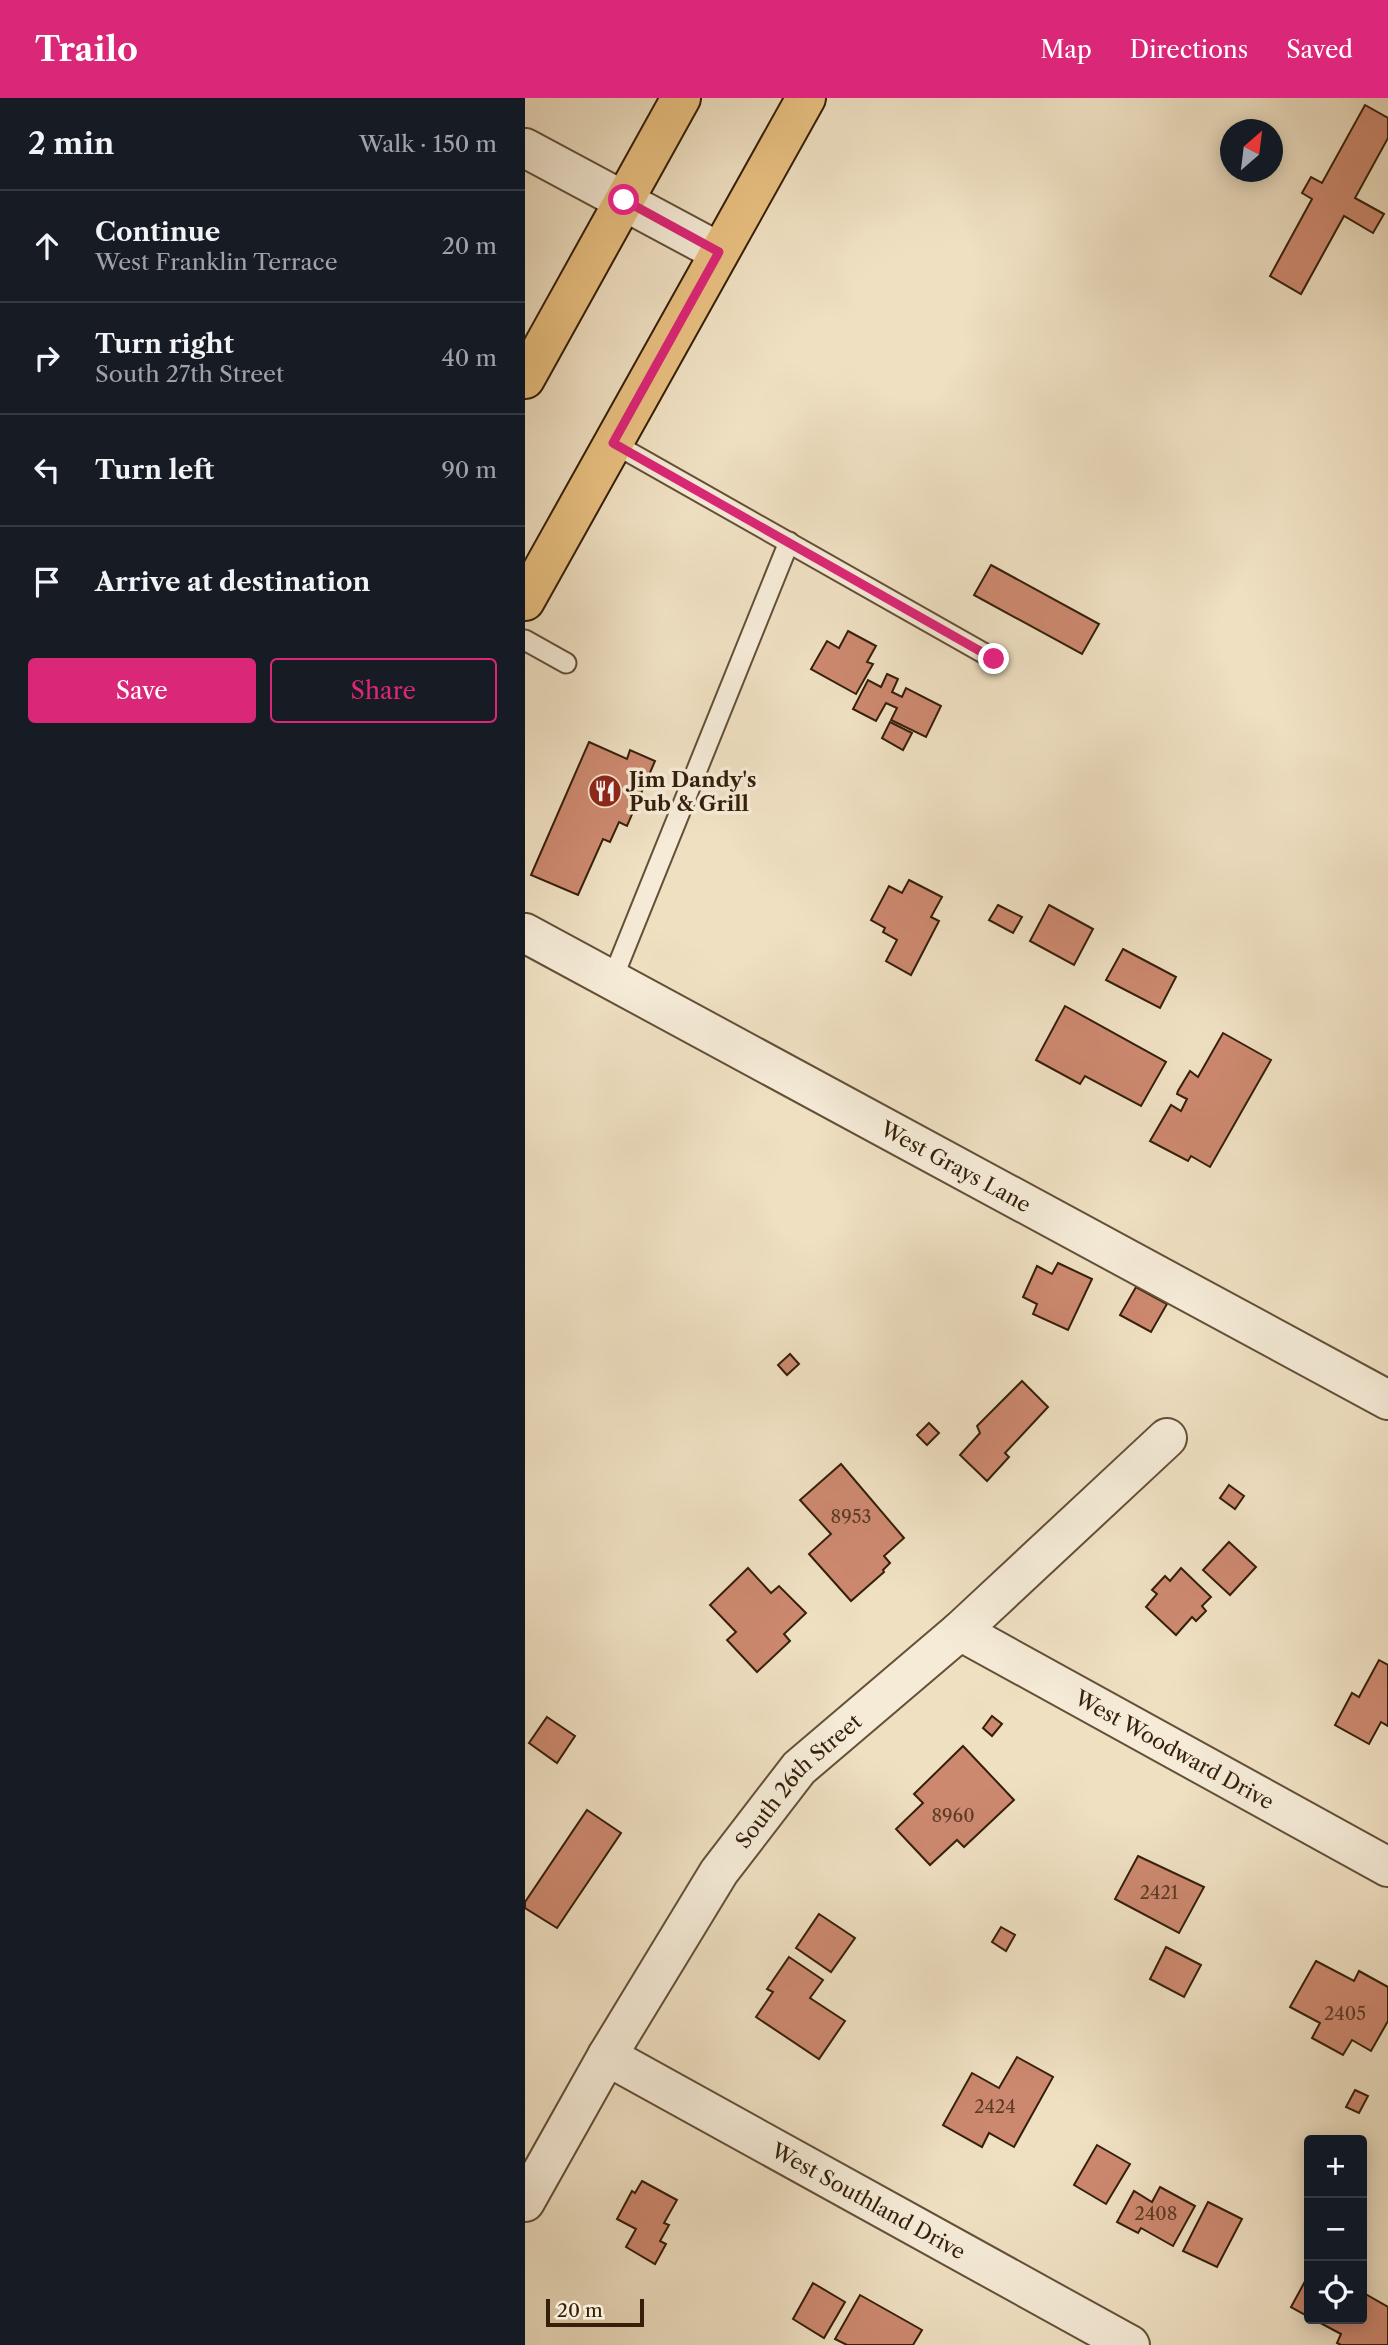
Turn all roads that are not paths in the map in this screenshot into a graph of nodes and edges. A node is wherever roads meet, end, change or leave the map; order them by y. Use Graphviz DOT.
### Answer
graph roads {
  1 [pos="681,98"];
  2 [pos="806,98"];
  3 [pos="525,148"];
  4 [pos="624,200"];
  5 [pos="719,252"];
  6 [pos="525,379"];
  7 [pos="613,443"];
  8 [pos="789,542"];
  9 [pos="525,601"];
  10 [pos="525,640"];
  11 [pos="994,659"];
  12 [pos="566,663"];
  13 [pos="525,933"];
  14 [pos="612,980"];
  15 [pos="1388,1400"];
  16 [pos="1167,1438"];
  17 [pos="960,1631"];
  18 [pos="1388,1867"];
  19 [pos="607,2056"];
  20 [pos="525,2202"];
  21 [pos="1131,2345"];
  1 -- 4 [label="main road"];
  2 -- 5 [label="main road"];
  3 -- 4 [label="street"];
  4 -- 5 [label="street"];
  4 -- 6 [label="main road"];
  5 -- 7 [label="main road"];
  7 -- 8 [label="lane"];
  7 -- 9 [label="main road"];
  8 -- 11 [label="lane"];
  8 -- 14 [label="lane"];
  10 -- 12 [label="lane"];
  13 -- 14 [label="street, West Grays Lane"];
  14 -- 15 [label="street, West Grays Lane"];
  16 -- 17 [label="street, South 26th Street"];
  17 -- 18 [label="street, West Woodward Drive"];
  17 -- 19 [label="street, South 26th Street"];
  19 -- 20 [label="street, South 26th Street"];
  19 -- 21 [label="street, West Southland Drive"];
}
